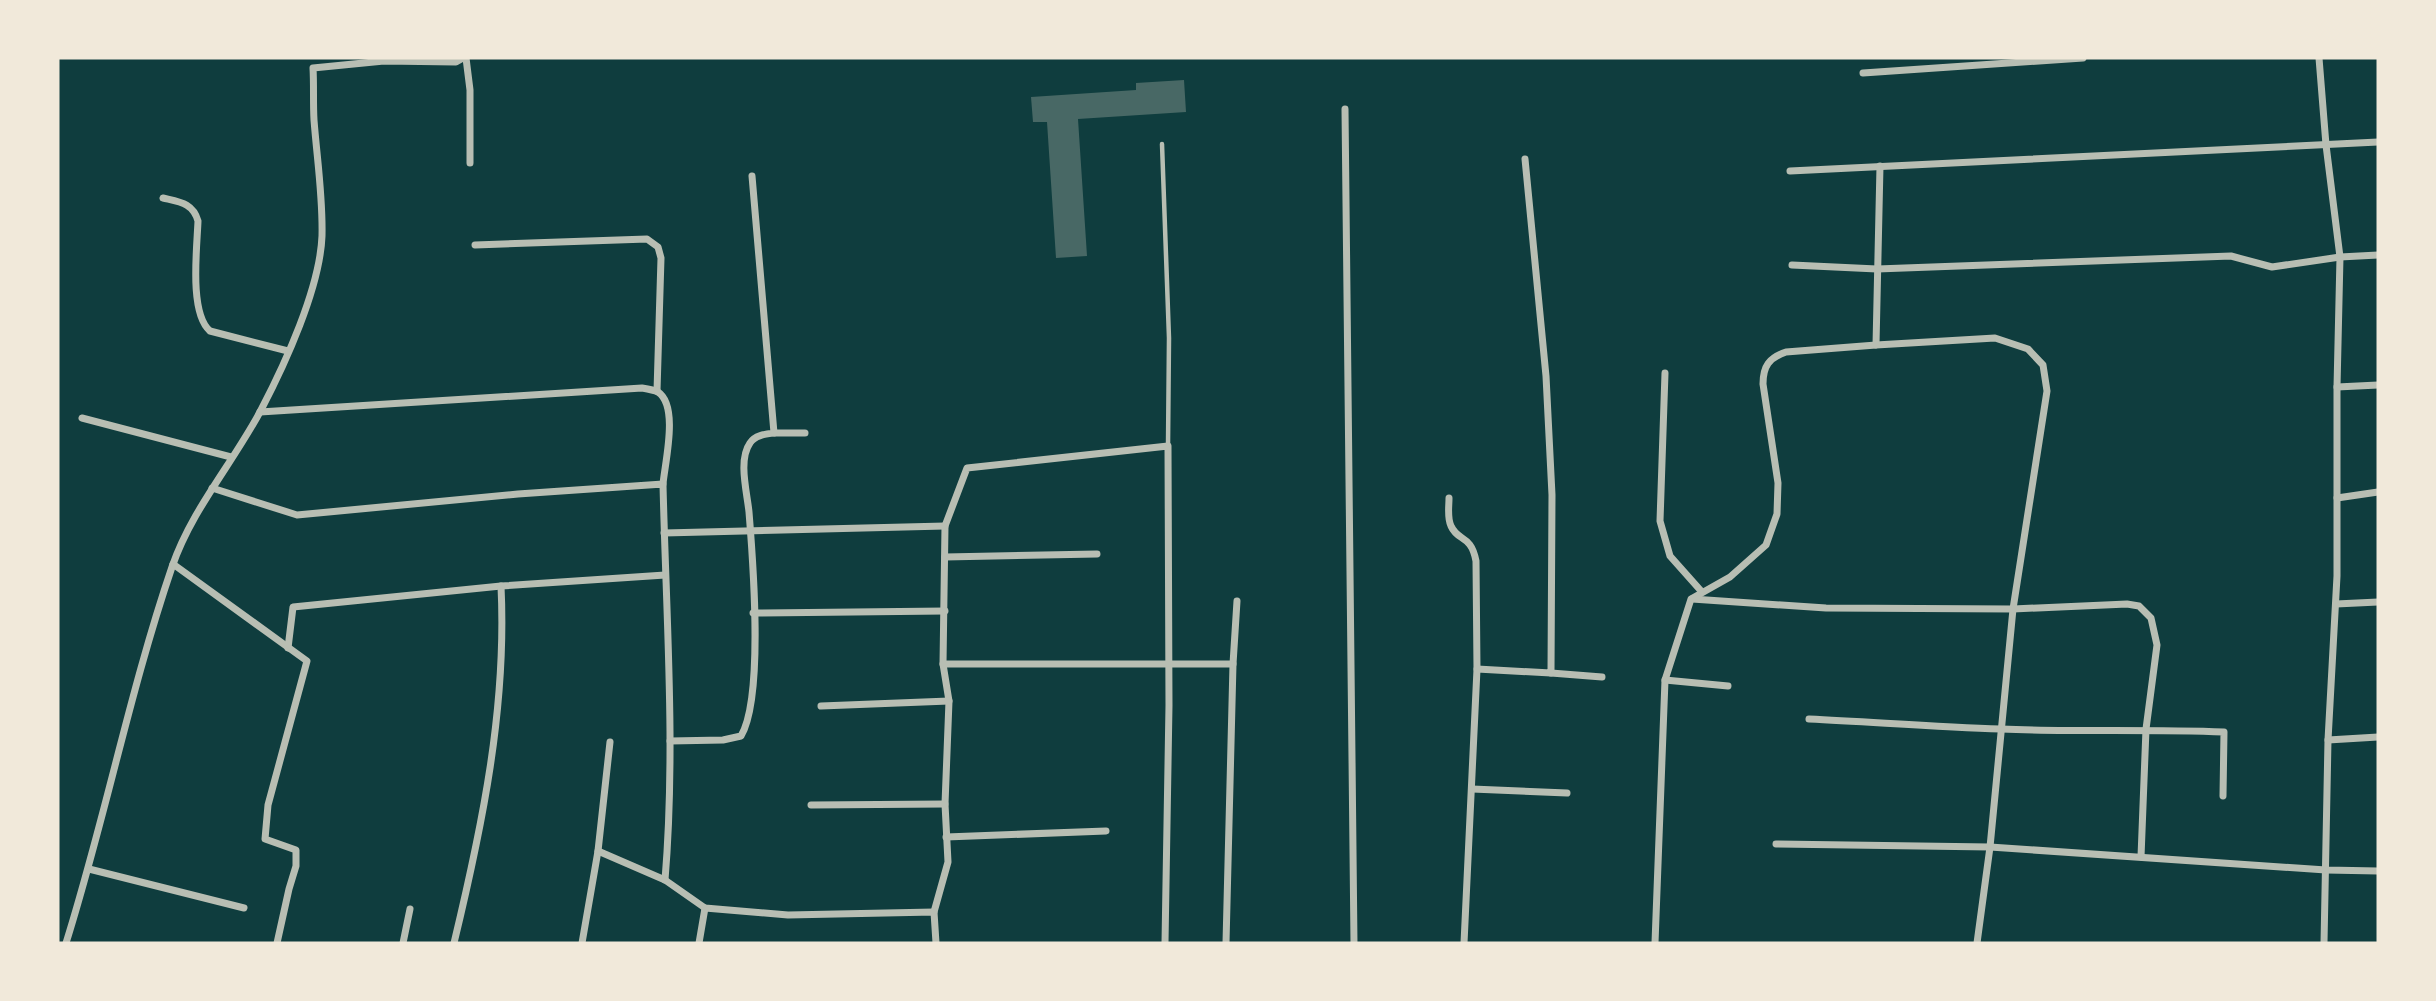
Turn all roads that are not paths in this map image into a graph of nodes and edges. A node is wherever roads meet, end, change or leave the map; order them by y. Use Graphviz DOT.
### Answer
graph roads {
  1 [pos="312,58"];
  2 [pos="465,58"];
  3 [pos="2083,58"];
  4 [pos="2319,58"];
  5 [pos="313,68"];
  6 [pos="1864,73"];
  7 [pos="1345,110"];
  8 [pos="2378,142"];
  9 [pos="1162,144"];
  10 [pos="2326,145"];
  11 [pos="1525,159"];
  12 [pos="470,163"];
  13 [pos="1880,166"];
  14 [pos="1790,171"];
  15 [pos="752,176"];
  16 [pos="163,198"];
  17 [pos="475,244"];
  18 [pos="2378,255"];
  19 [pos="2340,257"];
  20 [pos="1792,265"];
  21 [pos="1877,269"];
  22 [pos="1876,345"];
  23 [pos="288,351"];
  24 [pos="1665,373"];
  25 [pos="2378,385"];
  26 [pos="2337,387"];
  27 [pos="657,391"];
  28 [pos="260,412"];
  29 [pos="82,418"];
  30 [pos="774,433"];
  31 [pos="805,433"];
  32 [pos="1168,446"];
  33 [pos="231,457"];
  34 [pos="663,484"];
  35 [pos="212,488"];
  36 [pos="2378,492"];
  37 [pos="1449,498"];
  38 [pos="2337,498"];
  39 [pos="945,526"];
  40 [pos="750,531"];
  41 [pos="664,533"];
  42 [pos="1097,554"];
  43 [pos="945,557"];
  44 [pos="173,564"];
  45 [pos="665,575"];
  46 [pos="501,586"];
  47 [pos="1702,592"];
  48 [pos="1691,598"];
  49 [pos="1237,601"];
  50 [pos="2378,601"];
  51 [pos="2336,604"];
  52 [pos="2013,609"];
  53 [pos="945,611"];
  54 [pos="753,613"];
  55 [pos="288,648"];
  56 [pos="943,664"];
  57 [pos="1233,664"];
  58 [pos="1169,665"];
  59 [pos="1477,669"];
  60 [pos="1551,673"];
  61 [pos="1602,677"];
  62 [pos="1665,680"];
  63 [pos="1728,687"];
  64 [pos="949,701"];
  65 [pos="821,706"];
  66 [pos="1809,719"];
  67 [pos="2001,729"];
  68 [pos="2146,729"];
  69 [pos="2378,737"];
  70 [pos="2328,740"];
  71 [pos="670,741"];
  72 [pos="610,742"];
  73 [pos="1472,789"];
  74 [pos="1567,793"];
  75 [pos="2223,796"];
  76 [pos="946,804"];
  77 [pos="811,805"];
  78 [pos="1106,831"];
  79 [pos="946,837"];
  80 [pos="1776,844"];
  81 [pos="1990,847"];
  82 [pos="598,851"];
  83 [pos="2141,858"];
  84 [pos="89,869"];
  85 [pos="2326,870"];
  86 [pos="2378,871"];
  87 [pos="665,880"];
  88 [pos="244,908"];
  89 [pos="705,908"];
  90 [pos="410,909"];
  91 [pos="934,912"];
  92 [pos="66,943"];
  93 [pos="277,943"];
  94 [pos="404,943"];
  95 [pos="454,943"];
  96 [pos="582,943"];
  97 [pos="699,943"];
  98 [pos="936,943"];
  99 [pos="1165,943"];
  100 [pos="1226,943"];
  101 [pos="1354,943"];
  102 [pos="1464,943"];
  103 [pos="1655,943"];
  104 [pos="1977,943"];
  105 [pos="2324,943"];
  1 -- 5 [label="street"];
  2 -- 5 [label="street"];
  2 -- 12 [label="street"];
  3 -- 6 [label="street"];
  4 -- 10 [label="street"];
  5 -- 23 [label="street"];
  7 -- 101 [label="street"];
  8 -- 10 [label="street"];
  9 -- 32 [label="lane"];
  10 -- 13 [label="street"];
  10 -- 19 [label="street"];
  11 -- 60 [label="street"];
  13 -- 14 [label="street"];
  13 -- 21 [label="street"];
  15 -- 30 [label="street"];
  16 -- 23 [label="street"];
  17 -- 27 [label="street"];
  18 -- 19 [label="street"];
  19 -- 21 [label="street"];
  19 -- 26 [label="street"];
  20 -- 21 [label="street"];
  21 -- 22 [label="street"];
  22 -- 47 [label="street"];
  22 -- 52 [label="street"];
  23 -- 28 [label="street"];
  24 -- 47 [label="street"];
  25 -- 26 [label="street"];
  26 -- 38 [label="street"];
  27 -- 28 [label="street"];
  27 -- 34 [label="street"];
  28 -- 33 [label="street"];
  29 -- 33 [label="street"];
  30 -- 31 [label="street"];
  30 -- 40 [label="street"];
  32 -- 39 [label="street"];
  32 -- 58 [label="street"];
  33 -- 35 [label="street"];
  34 -- 35 [label="street"];
  34 -- 41 [label="street"];
  35 -- 44 [label="street"];
  36 -- 38 [label="street"];
  37 -- 59 [label="street"];
  38 -- 51 [label="street"];
  39 -- 40 [label="street"];
  39 -- 43 [label="street"];
  40 -- 41 [label="street"];
  40 -- 54 [label="street"];
  41 -- 45 [label="street"];
  42 -- 43 [label="street"];
  43 -- 53 [label="street"];
  44 -- 55 [label="street"];
  44 -- 84 [label="street"];
  45 -- 46 [label="street"];
  45 -- 71 [label="street"];
  46 -- 55 [label="street"];
  46 -- 95 [label="street"];
  47 -- 48 [label="street"];
  48 -- 52 [label="street"];
  48 -- 62 [label="street"];
  49 -- 57 [label="street"];
  50 -- 51 [label="street"];
  51 -- 70 [label="street"];
  52 -- 67 [label="street"];
  52 -- 68 [label="street"];
  53 -- 54 [label="street"];
  53 -- 56 [label="street"];
  54 -- 71 [label="street"];
  55 -- 93 [label="street"];
  56 -- 58 [label="street"];
  56 -- 64 [label="street"];
  57 -- 58 [label="street"];
  57 -- 100 [label="street"];
  58 -- 99 [label="street"];
  59 -- 60 [label="street"];
  59 -- 73 [label="street"];
  60 -- 61 [label="street"];
  62 -- 63 [label="street"];
  62 -- 103 [label="street"];
  64 -- 65 [label="street"];
  64 -- 76 [label="street"];
  66 -- 67 [label="street"];
  67 -- 68 [label="street"];
  67 -- 81 [label="street"];
  68 -- 75 [label="street"];
  68 -- 83 [label="street"];
  69 -- 70 [label="street"];
  70 -- 85 [label="street"];
  71 -- 87 [label="street"];
  72 -- 82 [label="street"];
  73 -- 74 [label="street"];
  73 -- 102 [label="street"];
  76 -- 77 [label="street"];
  76 -- 79 [label="street"];
  78 -- 79 [label="street"];
  79 -- 91 [label="street"];
  80 -- 81 [label="street"];
  81 -- 83 [label="street"];
  81 -- 104 [label="street"];
  82 -- 87 [label="street"];
  82 -- 96 [label="street"];
  83 -- 85 [label="street"];
  84 -- 88 [label="street"];
  84 -- 92 [label="street"];
  85 -- 86 [label="street"];
  85 -- 105 [label="street"];
  87 -- 89 [label="street"];
  89 -- 91 [label="street"];
  89 -- 97 [label="street"];
  90 -- 94 [label="street"];
  91 -- 98 [label="street"];
}
